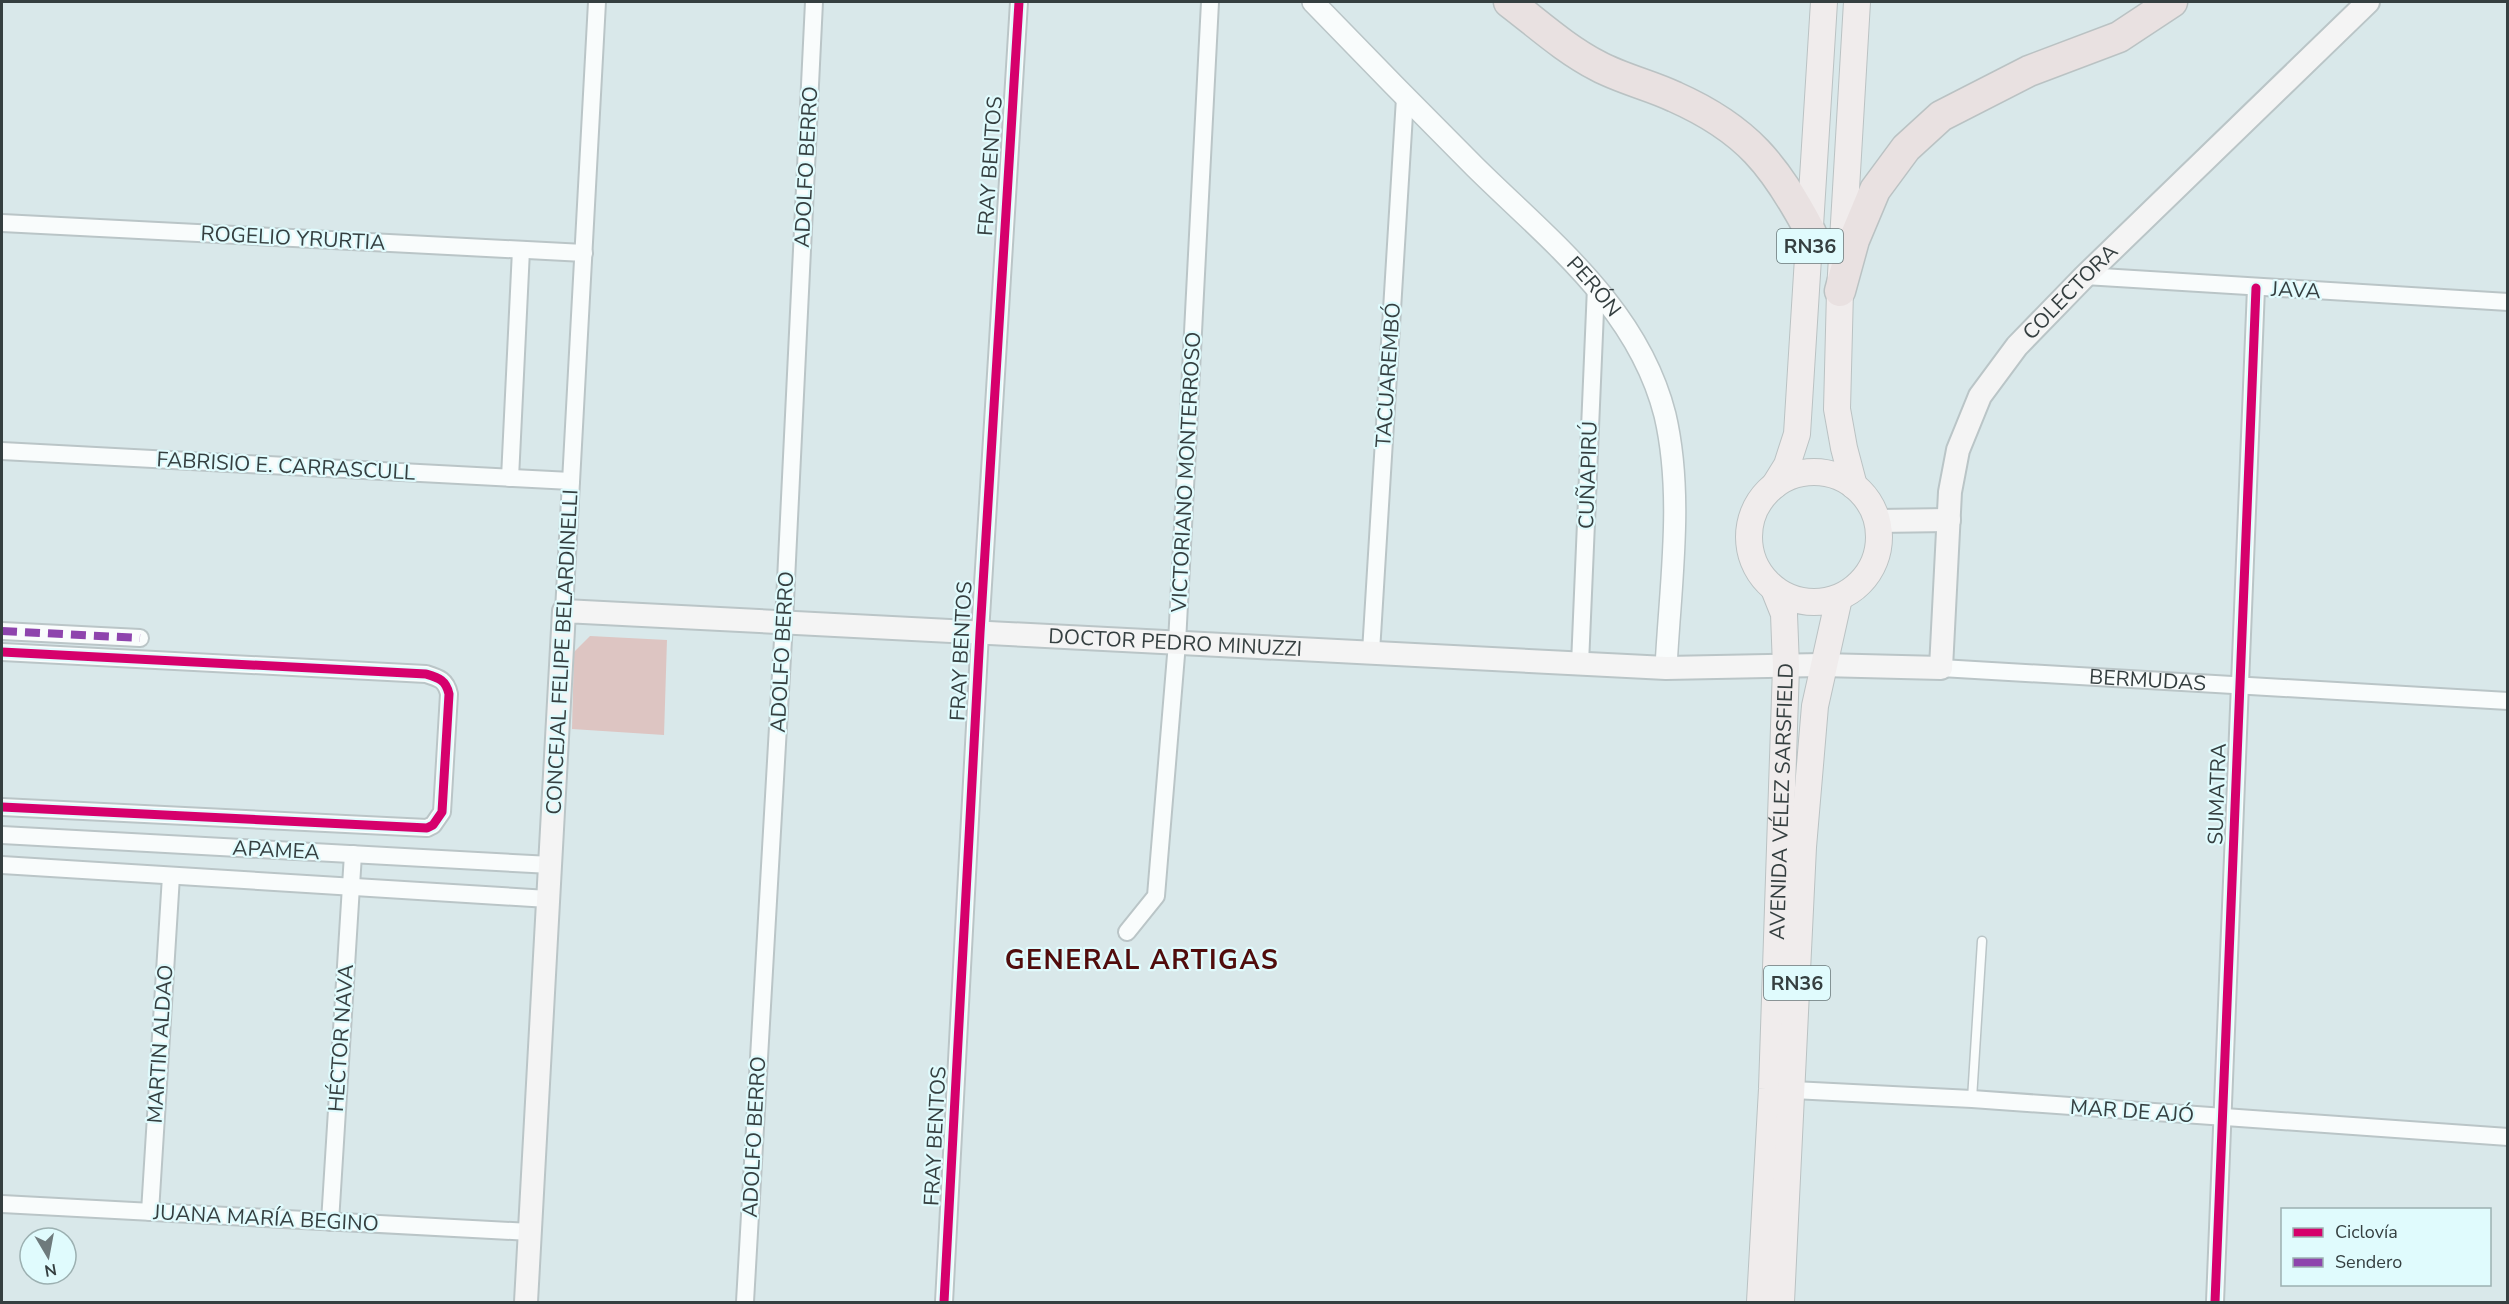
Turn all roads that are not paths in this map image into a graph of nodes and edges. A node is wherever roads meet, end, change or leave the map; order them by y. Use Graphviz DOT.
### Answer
graph roads {
  1 [pos="597,2"];
  2 [pos="814,2"];
  3 [pos="1019,2"];
  4 [pos="1210,2"];
  5 [pos="1313,2"];
  6 [pos="1509,2"];
  7 [pos="1824,2"];
  8 [pos="1857,2"];
  9 [pos="2172,2"];
  10 [pos="2368,2"];
  11 [pos="1405,98"];
  12 [pos="2,223"];
  13 [pos="1811,233"];
  14 [pos="521,250"];
  15 [pos="584,253"];
  16 [pos="2085,276"];
  17 [pos="1596,287"];
  18 [pos="2256,288"];
  19 [pos="1840,291"];
  20 [pos="2508,302"];
  21 [pos="2,451"];
  22 [pos="510,478"];
  23 [pos="571,481"];
  24 [pos="1774,486"];
  25 [pos="1854,486"];
  26 [pos="1948,520"];
  27 [pos="1878,521"];
  28 [pos="1774,589"];
  29 [pos="1839,598"];
  30 [pos="564,611"];
  31 [pos="784,622"];
  32 [pos="2,631"];
  33 [pos="980,633"];
  34 [pos="140,638"];
  35 [pos="1177,643"];
  36 [pos="2,652"];
  37 [pos="1371,652"];
  38 [pos="1580,664"];
  39 [pos="1822,665"];
  40 [pos="1786,667"];
  41 [pos="1666,668"];
  42 [pos="1941,668"];
  43 [pos="2240,686"];
  44 [pos="2508,701"];
  45 [pos="2,807"];
  46 [pos="2,835"];
  47 [pos="353,854"];
  48 [pos="2,865"];
  49 [pos="551,865"];
  50 [pos="171,876"];
  51 [pos="351,887"];
  52 [pos="548,899"];
  53 [pos="1127,932"];
  54 [pos="1982,941"];
  55 [pos="1793,1090"];
  56 [pos="1972,1099"];
  57 [pos="2222,1117"];
  58 [pos="2508,1137"];
  59 [pos="2,1204"];
  60 [pos="150,1212"];
  61 [pos="330,1222"];
  62 [pos="530,1232"];
  63 [pos="526,1302"];
  64 [pos="745,1302"];
  65 [pos="944,1302"];
  66 [pos="1760,1302"];
  67 [pos="1781,1302"];
  68 [pos="2215,1302"];
  1 -- 15 [label="street, CONCEJAL FELIPE BELARDINELLI"];
  2 -- 31 [label="street, ADOLFO BERRO"];
  3 -- 33 [label="street, FRAY BENTOS"];
  4 -- 35 [label="street, VICTORIANO MONTERROSO"];
  5 -- 11 [label="street, PERÓN"];
  6 -- 13 [label="highway"];
  7 -- 13 [label="main road, RN36"];
  8 -- 19 [label="main road, RN36"];
  9 -- 19 [label="highway"];
  10 -- 16 [label="main road, COLECTORA"];
  11 -- 17 [label="street, PERÓN"];
  11 -- 37 [label="street, TACUAREMBÓ"];
  12 -- 14 [label="street, ROGELIO YRURTIA"];
  13 -- 24 [label="main road, RN36"];
  14 -- 15 [label="street, ROGELIO YRURTIA"];
  14 -- 22 [label="street"];
  15 -- 23 [label="street, CONCEJAL FELIPE BELARDINELLI"];
  16 -- 18 [label="street, JAVA"];
  16 -- 26 [label="main road, COLECTORA"];
  17 -- 38 [label="street, CUÑAPIRÚ"];
  17 -- 41 [label="street, PERÓN"];
  18 -- 20 [label="street, JAVA"];
  18 -- 43 [label="street, SUMATRA"];
  19 -- 25 [label="main road, RN36"];
  21 -- 22 [label="street, FABRISIO E. CARRASCULL"];
  22 -- 23 [label="street, FABRISIO E. CARRASCULL"];
  23 -- 30 [label="street, CONCEJAL FELIPE BELARDINELLI"];
  24 -- 25 [label="main road, RN36"];
  24 -- 28 [label="main road, RN36"];
  25 -- 27 [label="main road, RN36"];
  26 -- 27 [label="main road"];
  26 -- 42 [label="main road, COLECTORA"];
  27 -- 29 [label="main road"];
  28 -- 29 [label="main road, RN36"];
  28 -- 40 [label="main road, AVENIDA VÉLEZ SARSFIELD / RN36"];
  29 -- 39 [label="main road, AVENIDA VÉLEZ SARSFIELD / RN36"];
  30 -- 31 [label="main road, DOCTOR PEDRO MINUZZI"];
  30 -- 49 [label="main road, CONCEJAL FELIPE BELARDINELLI"];
  31 -- 33 [label="main road, DOCTOR PEDRO MINUZZI"];
  31 -- 64 [label="street, ADOLFO BERRO"];
  32 -- 34 [label="street"];
  33 -- 35 [label="main road, DOCTOR PEDRO MINUZZI"];
  33 -- 65 [label="street, FRAY BENTOS"];
  35 -- 37 [label="main road, DOCTOR PEDRO MINUZZI"];
  35 -- 53 [label="street, VICTORIANO MONTERROSO"];
  36 -- 45 [label="street"];
  37 -- 38 [label="main road, DOCTOR PEDRO MINUZZI"];
  38 -- 41 [label="main road, DOCTOR PEDRO MINUZZI"];
  39 -- 40 [label="main road, BERMUDAS"];
  39 -- 42 [label="main road, BERMUDAS"];
  39 -- 55 [label="main road, AVENIDA VÉLEZ SARSFIELD / RN36"];
  40 -- 41 [label="main road, DOCTOR PEDRO MINUZZI"];
  40 -- 66 [label="main road, AVENIDA VÉLEZ SARSFIELD / RN36"];
  42 -- 43 [label="street, BERMUDAS"];
  43 -- 44 [label="street, BERMUDAS"];
  43 -- 57 [label="street, SUMATRA"];
  46 -- 47 [label="street, APAMEA"];
  47 -- 49 [label="street, APAMEA"];
  47 -- 51 [label="street, HÉCTOR NAVA"];
  48 -- 50 [label="street, APAMEA"];
  49 -- 52 [label="main road, CONCEJAL FELIPE BELARDINELLI"];
  50 -- 51 [label="street, APAMEA"];
  50 -- 60 [label="street, MARTIN ALDAO"];
  51 -- 52 [label="street, APAMEA"];
  51 -- 61 [label="street, HÉCTOR NAVA"];
  52 -- 62 [label="main road, CONCEJAL FELIPE BELARDINELLI"];
  54 -- 56 [label="lane"];
  55 -- 56 [label="street, MAR DE AJÓ"];
  55 -- 67 [label="main road, AVENIDA VÉLEZ SARSFIELD / RN36"];
  56 -- 57 [label="street, MAR DE AJÓ"];
  57 -- 58 [label="street, MAR DE AJÓ"];
  57 -- 68 [label="street, SUMATRA"];
  59 -- 60 [label="street, JUANA MARÍA BEGINO"];
  60 -- 61 [label="street, JUANA MARÍA BEGINO"];
  61 -- 62 [label="street, JUANA MARÍA BEGINO"];
  62 -- 63 [label="main road, CONCEJAL FELIPE BELARDINELLI"];
}
